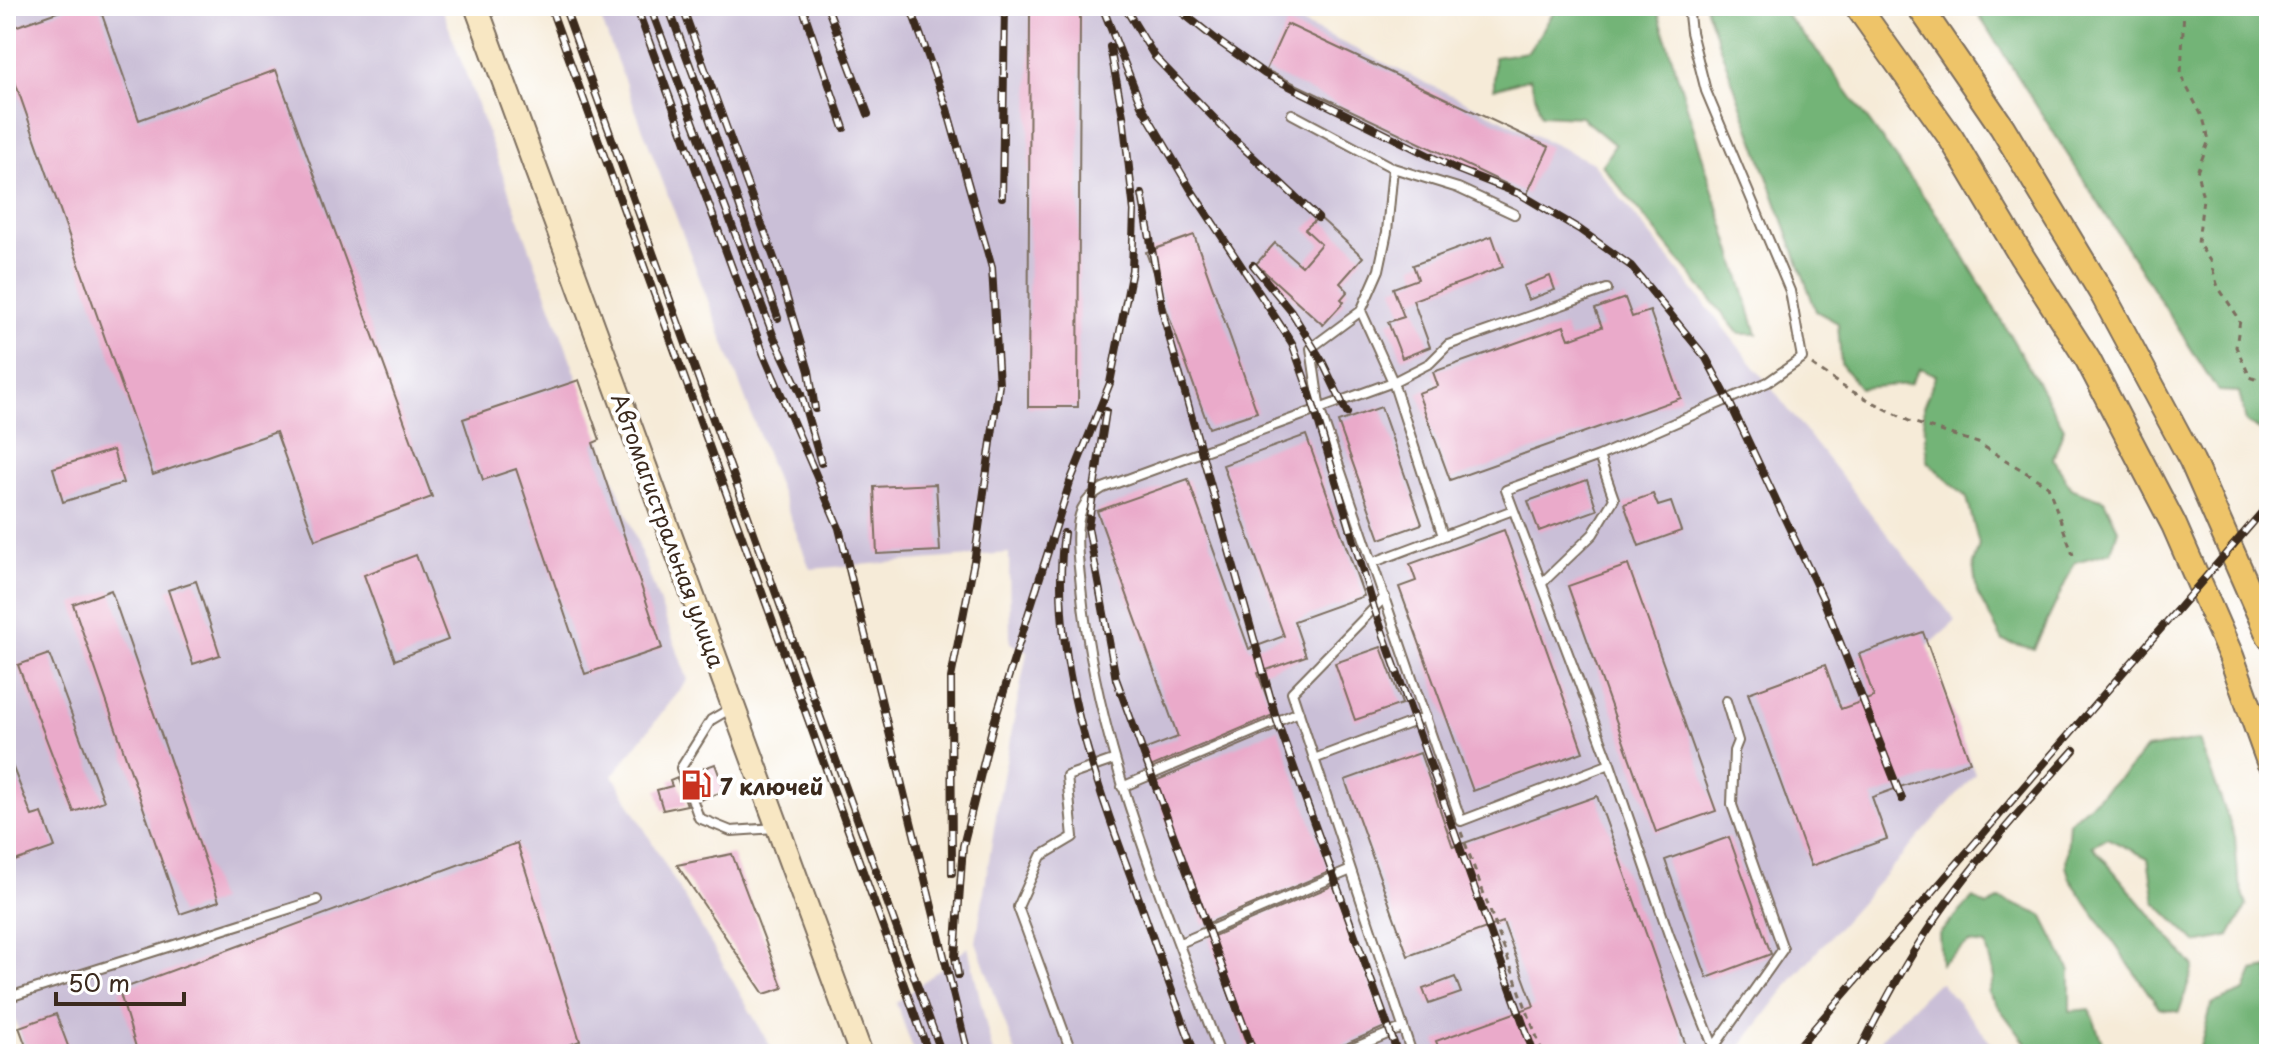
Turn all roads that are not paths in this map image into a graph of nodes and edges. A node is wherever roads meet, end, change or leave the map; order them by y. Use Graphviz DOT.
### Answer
graph roads {
  1 [pos="476,6"];
  2 [pos="1688,6"];
  3 [pos="1857,6"];
  4 [pos="1919,6"];
  5 [pos="1292,114"];
  6 [pos="1393,168"];
  7 [pos="1514,214"];
  8 [pos="1607,289"];
  9 [pos="1361,311"];
  10 [pos="1393,382"];
  11 [pos="1320,411"];
  12 [pos="1599,456"];
  13 [pos="1513,510"];
  14 [pos="1443,536"];
  15 [pos="1374,562"];
  16 [pos="1542,583"];
  17 [pos="1385,597"];
  18 [pos="2269,636"];
  19 [pos="1726,701"];
  20 [pos="734,707"];
  21 [pos="1299,712"];
  22 [pos="1426,717"];
  23 [pos="1314,759"];
  24 [pos="1113,760"];
  25 [pos="2269,762"];
  26 [pos="1610,764"];
  27 [pos="1122,787"];
  28 [pos="780,828"];
  29 [pos="1351,870"];
  30 [pos="317,900"];
  31 [pos="1180,943"];
  32 [pos="6,998"];
  33 [pos="1402,1028"];
  34 [pos="1711,1051"];
  35 [pos="861,1054"];
  36 [pos="1072,1054"];
  37 [pos="1220,1054"];
  38 [pos="1339,1054"];
  39 [pos="1412,1054"];
  1 -- 20 [label="main road, Автомагистральная улица"];
  2 -- 12 [label="lane"];
  3 -- 25 [label="main road"];
  4 -- 18 [label="main road"];
  5 -- 6 [label="lane"];
  6 -- 7 [label="lane"];
  6 -- 9 [label="lane"];
  8 -- 10 [label="lane"];
  9 -- 10 [label="lane"];
  9 -- 11 [label="lane"];
  10 -- 11 [label="lane"];
  10 -- 14 [label="lane"];
  11 -- 15 [label="lane"];
  11 -- 24 [label="lane"];
  12 -- 13 [label="lane"];
  12 -- 16 [label="lane"];
  13 -- 14 [label="lane"];
  13 -- 16 [label="lane"];
  14 -- 15 [label="lane"];
  15 -- 17 [label="lane"];
  16 -- 26 [label="lane"];
  17 -- 21 [label="lane"];
  17 -- 22 [label="lane"];
  19 -- 34 [label="lane"];
  20 -- 28 [label="main road, Автомагистральная улица"];
  20 -- 28 [label="lane"];
  21 -- 23 [label="lane"];
  21 -- 27 [label="lane"];
  22 -- 23 [label="lane"];
  22 -- 26 [label="lane"];
  23 -- 29 [label="lane"];
  24 -- 27 [label="lane"];
  24 -- 36 [label="lane"];
  26 -- 34 [label="lane"];
  27 -- 31 [label="lane"];
  28 -- 35 [label="main road, Автомагистральная улица"];
  29 -- 31 [label="lane"];
  29 -- 33 [label="lane"];
  30 -- 32 [label="lane"];
  31 -- 37 [label="lane"];
  33 -- 38 [label="lane"];
  33 -- 39 [label="lane"];
}
